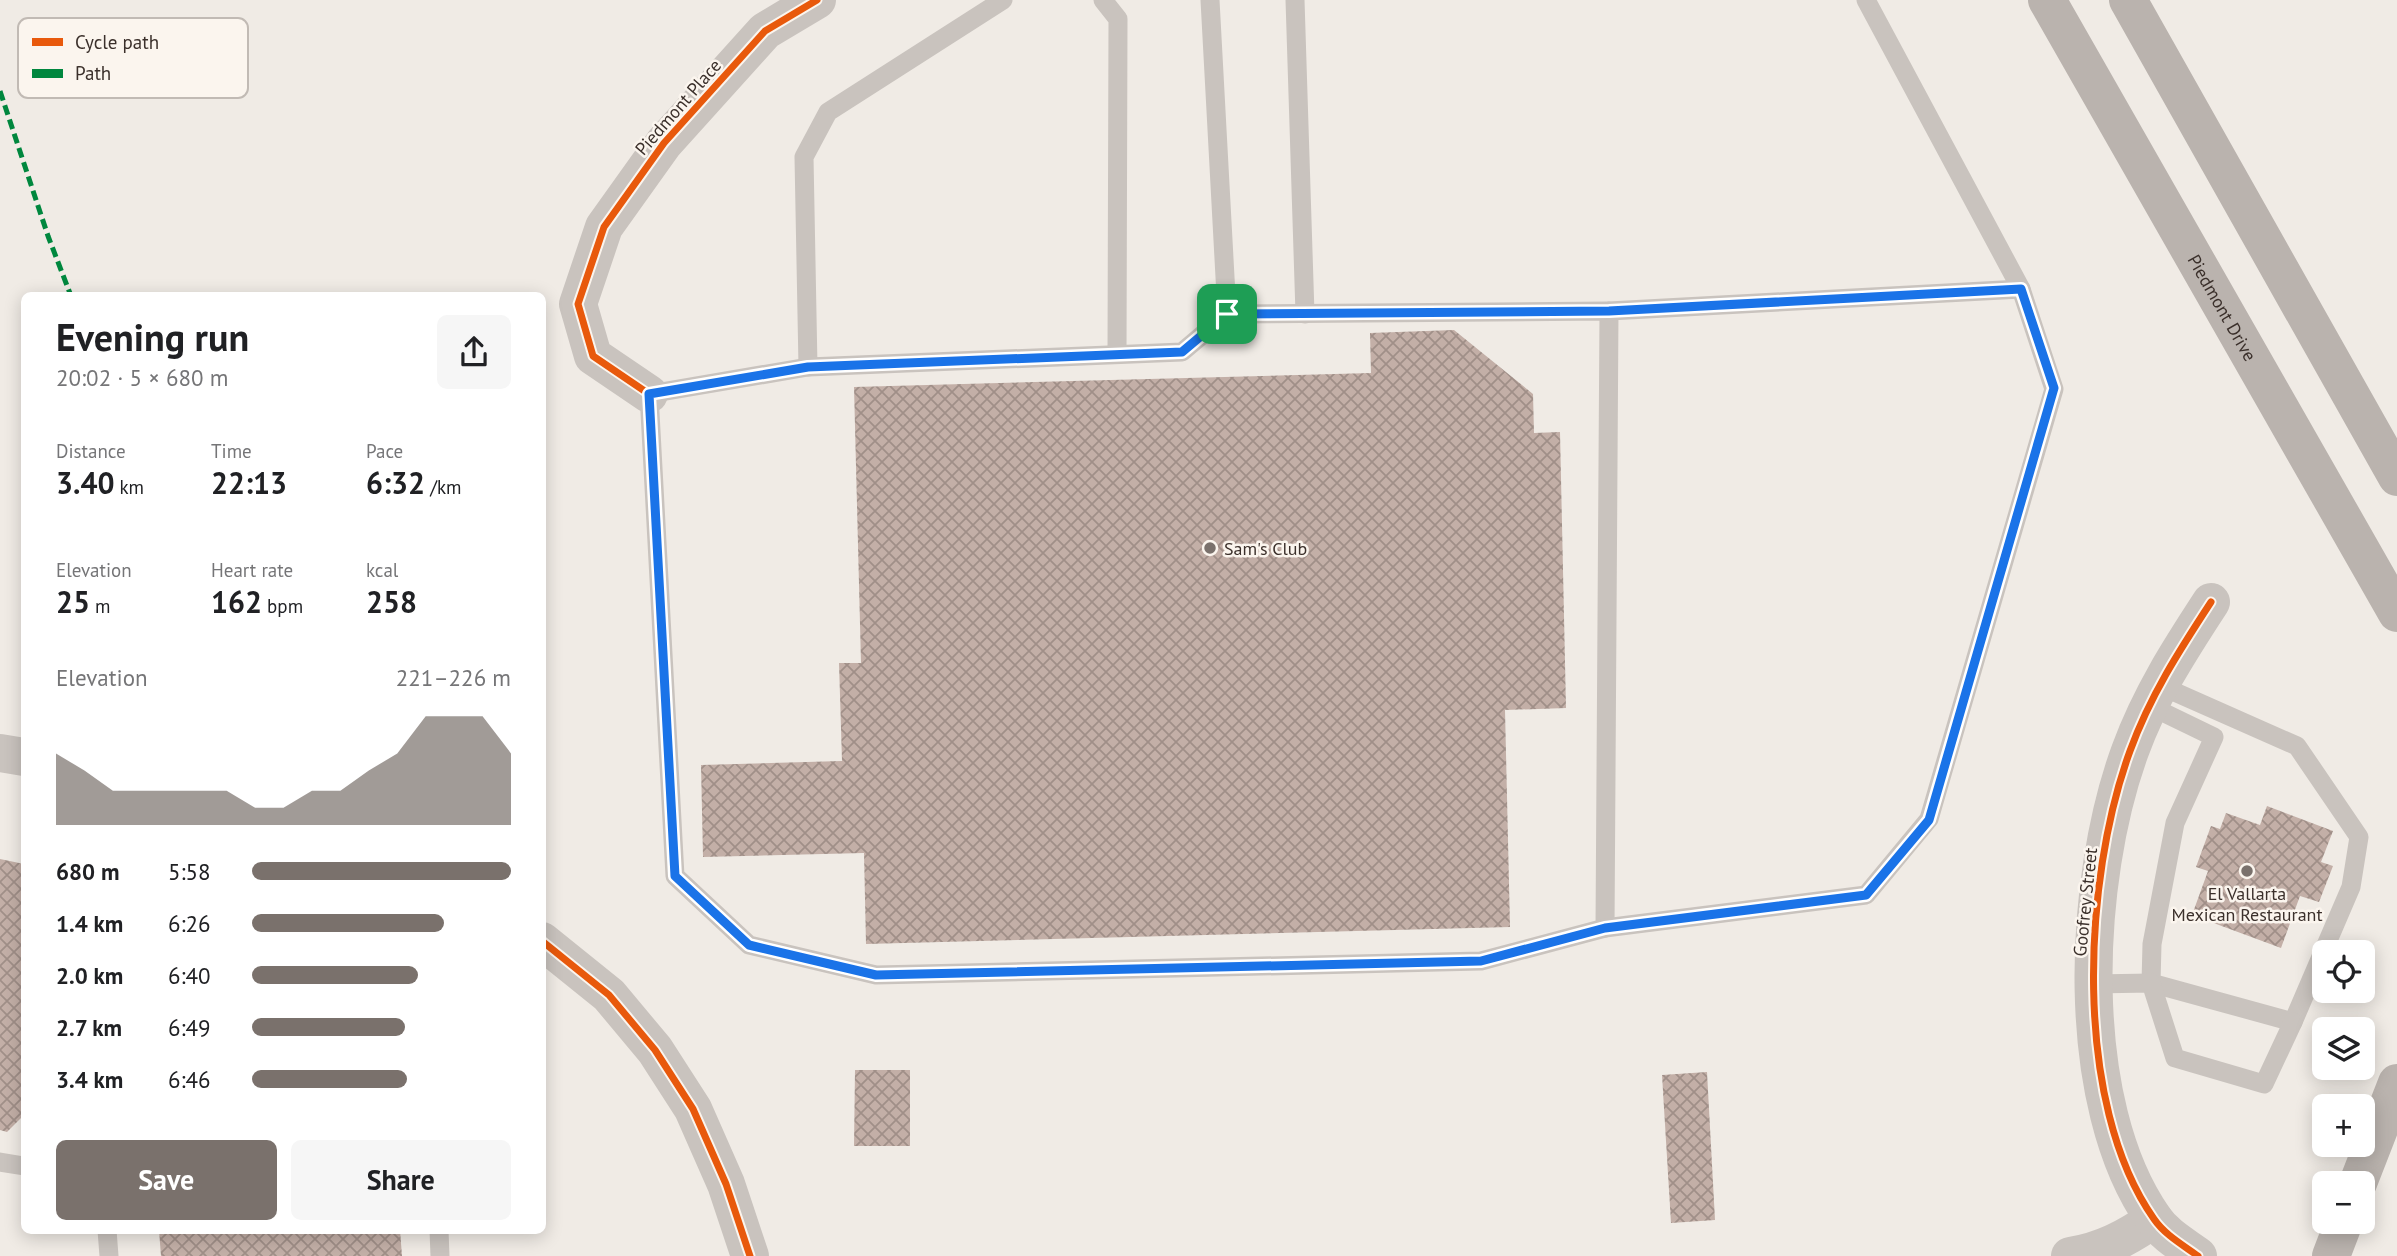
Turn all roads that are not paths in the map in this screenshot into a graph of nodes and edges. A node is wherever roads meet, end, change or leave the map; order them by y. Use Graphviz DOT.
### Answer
graph roads {
  1 [pos="817,0"];
  2 [pos="1003,0"];
  3 [pos="1103,0"];
  4 [pos="1210,0"];
  5 [pos="1295,0"];
  6 [pos="1866,0"];
  7 [pos="2047,0"];
  8 [pos="2128,0"];
  9 [pos="2021,289"];
  10 [pos="1609,311"];
  11 [pos="1227,314"];
  12 [pos="1306,314"];
  13 [pos="1117,354"];
  14 [pos="808,367"];
  15 [pos="649,394"];
  16 [pos="2397,477"];
  17 [pos="2211,602"];
  18 [pos="2397,613"];
  19 [pos="2155,695"];
  20 [pos="0,752"];
  21 [pos="21,756"];
  22 [pos="1605,928"];
  23 [pos="546,944"];
  24 [pos="2093,984"];
  25 [pos="2151,984"];
  26 [pos="2293,1022"];
  27 [pos="2397,1083"];
  28 [pos="2397,1133"];
  29 [pos="0,1162"];
  30 [pos="21,1166"];
  31 [pos="2362,1171"];
  32 [pos="2367,1171"];
  33 [pos="2154,1219"];
  34 [pos="107,1234"];
  35 [pos="439,1234"];
  36 [pos="2339,1234"];
  37 [pos="109,1256"];
  38 [pos="440,1256"];
  39 [pos="750,1256"];
  40 [pos="2070,1256"];
  41 [pos="2198,1256"];
  42 [pos="2331,1256"];
  1 -- 15 [label="street, Piedmont Place"];
  2 -- 14 [label="lane"];
  3 -- 13 [label="lane"];
  4 -- 11 [label="lane"];
  5 -- 12 [label="lane"];
  6 -- 9 [label="lane"];
  7 -- 18 [label="main road, Piedmont Drive"];
  8 -- 16 [label="main road"];
  9 -- 10 [label="lane"];
  9 -- 22 [label="lane"];
  10 -- 12 [label="lane"];
  10 -- 22 [label="lane"];
  11 -- 12 [label="lane"];
  11 -- 13 [label="lane"];
  13 -- 14 [label="lane"];
  14 -- 15 [label="lane"];
  15 -- 22 [label="lane"];
  17 -- 19 [label="street, Goofrey Street"];
  19 -- 24 [label="street, Goofrey Street"];
  19 -- 25 [label="lane"];
  19 -- 26 [label="lane"];
  20 -- 21 [label="street"];
  23 -- 39 [label="street"];
  24 -- 25 [label="lane"];
  24 -- 33 [label="street, Goofrey Street"];
  25 -- 26 [label="lane"];
  25 -- 26 [label="lane"];
  27 -- 31 [label="main road"];
  28 -- 32 [label="main road"];
  29 -- 30 [label="lane"];
  33 -- 40 [label="street"];
  33 -- 41 [label="street, Goofrey Street"];
  34 -- 37 [label="lane"];
  35 -- 38 [label="lane"];
  36 -- 42 [label="main road"];
}
